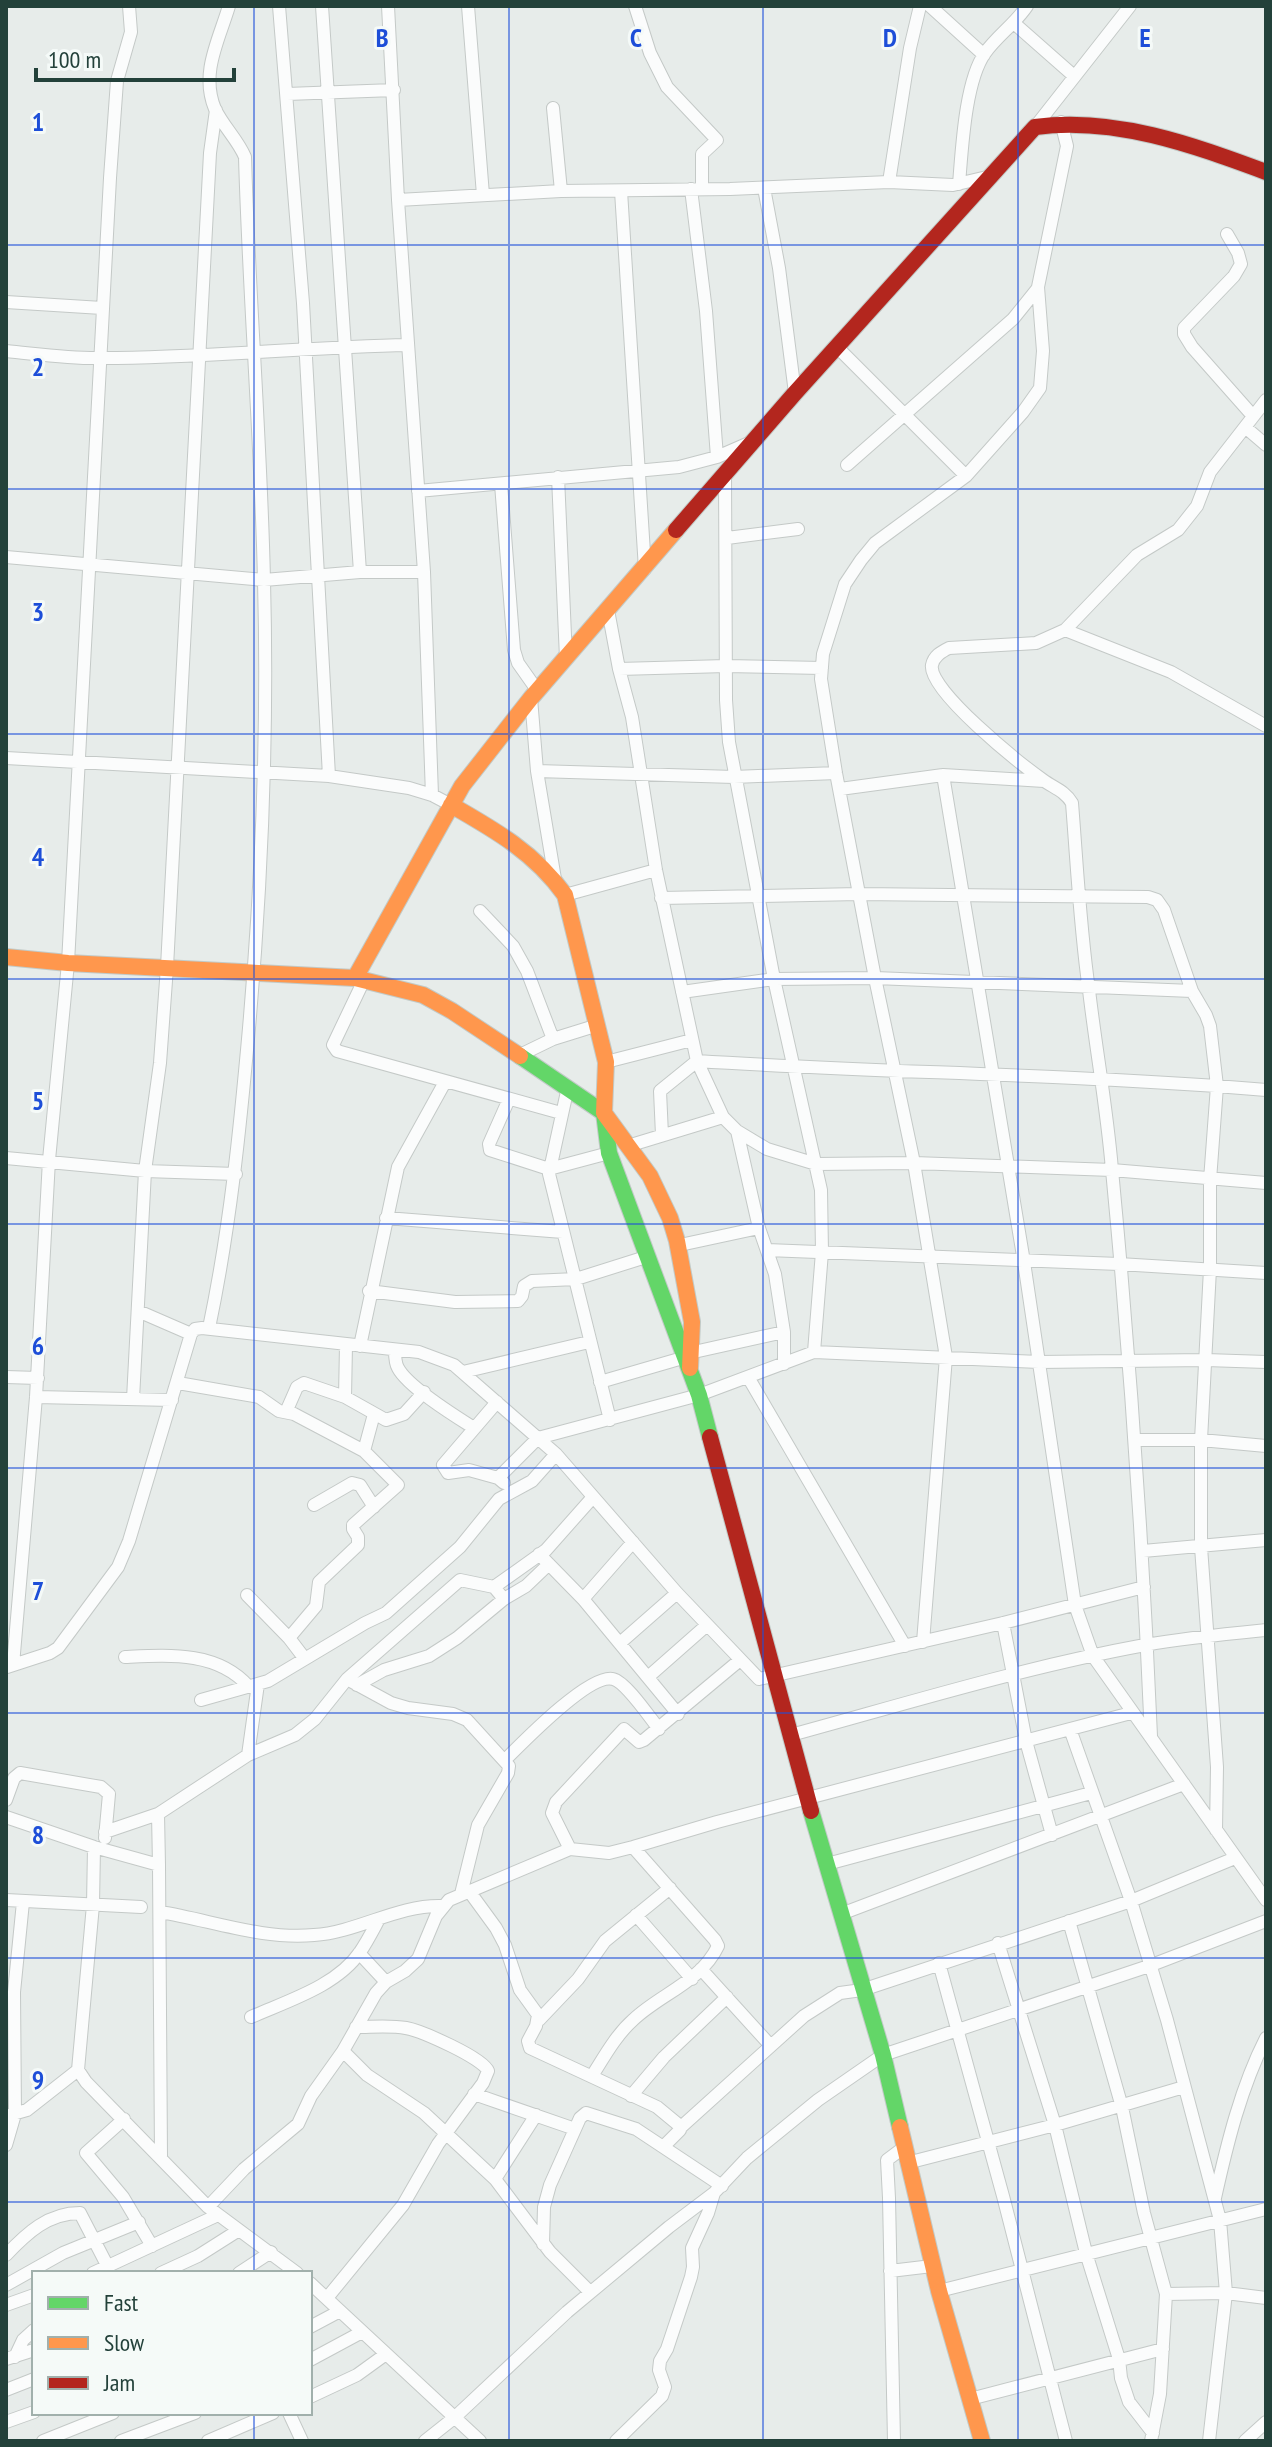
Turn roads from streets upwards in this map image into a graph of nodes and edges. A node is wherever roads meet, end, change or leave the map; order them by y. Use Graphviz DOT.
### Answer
graph roads {
  1 [pos="129,6"];
  2 [pos="229,6"];
  3 [pos="279,6"];
  4 [pos="322,6"];
  5 [pos="388,6"];
  6 [pos="468,6"];
  7 [pos="635,6"];
  8 [pos="920,6"];
  9 [pos="930,6"];
  10 [pos="1027,6"];
  11 [pos="1130,6"];
  12 [pos="1015,24"];
  13 [pos="984,55"];
  14 [pos="1074,76"];
  15 [pos="394,90"];
  16 [pos="287,94"];
  17 [pos="326,94"];
  18 [pos="553,108"];
  19 [pos="216,110"];
  20 [pos="1061,122"];
  21 [pos="1035,127"];
  22 [pos="1266,172"];
  23 [pos="987,177"];
  24 [pos="889,182"];
  25 [pos="959,184"];
  26 [pos="764,188"];
  27 [pos="696,189"];
  28 [pos="561,191"];
  29 [pos="621,191"];
  30 [pos="483,195"];
  31 [pos="398,200"];
  32 [pos="1227,234"];
  33 [pos="1038,287"];
  34 [pos="6,302"];
  35 [pos="102,308"];
  36 [pos="408,345"];
  37 [pos="346,346"];
  38 [pos="837,347"];
  39 [pos="305,349"];
  40 [pos="6,351"];
  41 [pos="253,354"];
  42 [pos="201,355"];
  43 [pos="100,359"];
  44 [pos="795,393"];
  45 [pos="1266,400"];
  46 [pos="907,415"];
  47 [pos="1253,416"];
  48 [pos="1245,427"];
  49 [pos="755,440"];
  50 [pos="1266,445"];
  51 [pos="717,457"];
  52 [pos="847,465"];
  53 [pos="640,471"];
  54 [pos="725,473"];
  55 [pos="966,476"];
  56 [pos="558,477"];
  57 [pos="501,484"];
  58 [pos="418,491"];
  59 [pos="798,529"];
  60 [pos="727,538"];
  61 [pos="6,557"];
  62 [pos="89,566"];
  63 [pos="645,569"];
  64 [pos="360,572"];
  65 [pos="424,572"];
  66 [pos="186,574"];
  67 [pos="318,576"];
  68 [pos="264,580"];
  69 [pos="608,610"];
  70 [pos="1065,630"];
  71 [pos="566,658"];
  72 [pos="726,666"];
  73 [pos="822,668"];
  74 [pos="619,669"];
  75 [pos="534,694"];
  76 [pos="1266,726"];
  77 [pos="6,758"];
  78 [pos="78,763"];
  79 [pos="177,768"];
  80 [pos="265,771"];
  81 [pos="537,771"];
  82 [pos="836,773"];
  83 [pos="943,775"];
  84 [pos="329,776"];
  85 [pos="642,776"];
  86 [pos="734,777"];
  87 [pos="1044,781"];
  88 [pos="840,789"];
  89 [pos="432,795"];
  90 [pos="451,805"];
  91 [pos="656,870"];
  92 [pos="555,879"];
  93 [pos="859,894"];
  94 [pos="565,895"];
  95 [pos="758,895"];
  96 [pos="963,895"];
  97 [pos="661,898"];
  98 [pos="1080,898"];
  99 [pos="480,911"];
  100 [pos="6,957"];
  101 [pos="68,963"];
  102 [pos="167,967"];
  103 [pos="254,974"];
  104 [pos="875,978"];
  105 [pos="360,979"];
  106 [pos="774,979"];
  107 [pos="978,983"];
  108 [pos="1088,988"];
  109 [pos="1192,991"];
  110 [pos="682,992"];
  111 [pos="598,1025"];
  112 [pos="553,1039"];
  113 [pos="692,1040"];
  114 [pos="520,1055"];
  115 [pos="697,1061"];
  116 [pos="606,1062"];
  117 [pos="794,1068"];
  118 [pos="894,1071"];
  119 [pos="992,1074"];
  120 [pos="1102,1081"];
  121 [pos="445,1082"];
  122 [pos="1217,1086"];
  123 [pos="568,1087"];
  124 [pos="1266,1090"];
  125 [pos="509,1099"];
  126 [pos="561,1113"];
  127 [pos="604,1113"];
  128 [pos="723,1117"];
  129 [pos="737,1131"];
  130 [pos="662,1135"];
  131 [pos="631,1145"];
  132 [pos="609,1153"];
  133 [pos="6,1158"];
  134 [pos="49,1160"];
  135 [pos="914,1163"];
  136 [pos="816,1164"];
  137 [pos="1009,1166"];
  138 [pos="549,1169"];
  139 [pos="1112,1170"];
  140 [pos="145,1171"];
  141 [pos="236,1174"];
  142 [pos="1210,1180"];
  143 [pos="1266,1183"];
  144 [pos="386,1218"];
  145 [pos="759,1228"];
  146 [pos="563,1232"];
  147 [pos="680,1245"];
  148 [pos="767,1250"];
  149 [pos="822,1252"];
  150 [pos="931,1255"];
  151 [pos="649,1256"];
  152 [pos="1024,1262"];
  153 [pos="1119,1264"];
  154 [pos="1210,1269"];
  155 [pos="1266,1273"];
  156 [pos="576,1279"];
  157 [pos="369,1291"];
  158 [pos="138,1311"];
  159 [pos="209,1328"];
  160 [pos="784,1332"];
  161 [pos="191,1334"];
  162 [pos="589,1342"];
  163 [pos="353,1345"];
  164 [pos="395,1350"];
  165 [pos="814,1352"];
  166 [pos="946,1357"];
  167 [pos="690,1360"];
  168 [pos="1130,1360"];
  169 [pos="1206,1360"];
  170 [pos="1039,1362"];
  171 [pos="1266,1362"];
  172 [pos="784,1364"];
  173 [pos="463,1372"];
  174 [pos="6,1377"];
  175 [pos="748,1377"];
  176 [pos="38,1378"];
  177 [pos="600,1382"];
  178 [pos="178,1383"];
  179 [pos="424,1392"];
  180 [pos="699,1395"];
  181 [pos="36,1397"];
  182 [pos="345,1397"];
  183 [pos="133,1399"];
  184 [pos="172,1400"];
  185 [pos="497,1402"];
  186 [pos="286,1412"];
  187 [pos="374,1414"];
  188 [pos="610,1420"];
  189 [pos="474,1428"];
  190 [pos="538,1438"];
  191 [pos="1136,1440"];
  192 [pos="1201,1440"];
  193 [pos="1266,1446"];
  194 [pos="364,1451"];
  195 [pos="556,1454"];
  196 [pos="498,1478"];
  197 [pos="513,1490"];
  198 [pos="593,1497"];
  199 [pos="314,1505"];
  200 [pos="374,1507"];
  201 [pos="1266,1540"];
  202 [pos="633,1542"];
  203 [pos="1201,1547"];
  204 [pos="1143,1551"];
  205 [pos="539,1554"];
  206 [pos="549,1564"];
  207 [pos="494,1587"];
  208 [pos="1144,1587"];
  209 [pos="677,1593"];
  210 [pos="247,1595"];
  211 [pos="504,1599"];
  212 [pos="583,1599"];
  213 [pos="1075,1605"];
  214 [pos="386,1613"];
  215 [pos="1003,1623"];
  216 [pos="707,1625"];
  217 [pos="1266,1630"];
  218 [pos="401,1631"];
  219 [pos="1207,1636"];
  220 [pos="289,1638"];
  221 [pos="923,1642"];
  222 [pos="620,1643"];
  223 [pos="1147,1645"];
  224 [pos="905,1646"];
  225 [pos="1093,1656"];
  226 [pos="125,1657"];
  227 [pos="305,1659"];
  228 [pos="740,1660"];
  229 [pos="10,1666"];
  230 [pos="775,1675"];
  231 [pos="1013,1675"];
  232 [pos="649,1679"];
  233 [pos="352,1682"];
  234 [pos="253,1685"];
  235 [pos="632,1695"];
  236 [pos="201,1700"];
  237 [pos="1131,1713"];
  238 [pos="678,1714"];
  239 [pos="659,1729"];
  240 [pos="1070,1729"];
  241 [pos="791,1735"];
  242 [pos="1151,1736"];
  243 [pos="1026,1741"];
  244 [pos="248,1755"];
  245 [pos="505,1760"];
  246 [pos="1184,1784"];
  247 [pos="1091,1793"];
  248 [pos="807,1798"];
  249 [pos="6,1800"];
  250 [pos="1042,1806"];
  251 [pos="158,1814"];
  252 [pos="6,1817"];
  253 [pos="1099,1817"];
  254 [pos="1216,1830"];
  255 [pos="105,1832"];
  256 [pos="1052,1835"];
  257 [pos="633,1847"];
  258 [pos="99,1848"];
  259 [pos="570,1849"];
  260 [pos="1235,1858"];
  261 [pos="827,1864"];
  262 [pos="159,1865"];
  263 [pos="670,1888"];
  264 [pos="465,1892"];
  265 [pos="6,1900"];
  266 [pos="1266,1900"];
  267 [pos="1131,1901"];
  268 [pos="23,1902"];
  269 [pos="93,1905"];
  270 [pos="441,1906"];
  271 [pos="141,1907"];
  272 [pos="160,1912"];
  273 [pos="841,1914"];
  274 [pos="636,1915"];
  275 [pos="379,1919"];
  276 [pos="1069,1921"];
  277 [pos="1266,1921"];
  278 [pos="998,1943"];
  279 [pos="359,1953"];
  280 [pos="939,1963"];
  281 [pos="1149,1966"];
  282 [pos="696,1974"];
  283 [pos="386,1982"];
  284 [pos="1088,1986"];
  285 [pos="862,1990"];
  286 [pos="727,1997"];
  287 [pos="1020,2009"];
  288 [pos="251,2017"];
  289 [pos="539,2020"];
  290 [pos="356,2027"];
  291 [pos="957,2030"];
  292 [pos="1266,2038"];
  293 [pos="770,2045"];
  294 [pos="343,2051"];
  295 [pos="883,2055"];
  296 [pos="78,2070"];
  297 [pos="592,2076"];
  298 [pos="1184,2087"];
  299 [pos="474,2094"];
  300 [pos="631,2096"];
  301 [pos="1122,2107"];
  302 [pos="11,2115"];
  303 [pos="536,2115"];
  304 [pos="124,2119"];
  305 [pos="1055,2125"];
  306 [pos="680,2128"];
  307 [pos="575,2129"];
  308 [pos="446,2133"];
  309 [pos="988,2143"];
  310 [pos="6,2145"];
  311 [pos="664,2146"];
  312 [pos="905,2155"];
  313 [pos="161,2156"];
  314 [pos="495,2179"];
  315 [pos="718,2190"];
  316 [pos="1214,2201"];
  317 [pos="1266,2209"];
  318 [pos="213,2211"];
  319 [pos="1220,2220"];
  320 [pos="139,2222"];
  321 [pos="239,2230"];
  322 [pos="1151,2236"];
  323 [pos="93,2240"];
  324 [pos="543,2244"];
  325 [pos="152,2246"];
  326 [pos="271,2252"];
  327 [pos="1086,2253"];
  328 [pos="6,2255"];
  329 [pos="284,2263"];
  330 [pos="932,2266"];
  331 [pos="108,2267"];
  332 [pos="33,2271"];
  333 [pos="98,2271"];
  334 [pos="165,2271"];
  335 [pos="242,2271"];
  336 [pos="275,2271"];
  337 [pos="294,2271"];
  338 [pos="890,2271"];
  339 [pos="1022,2271"];
  340 [pos="32,2272"];
  341 [pos="6,2285"];
  342 [pos="312,2288"];
  343 [pos="939,2291"];
  344 [pos="590,2292"];
  345 [pos="1226,2293"];
  346 [pos="1166,2294"];
  347 [pos="32,2296"];
  348 [pos="327,2298"];
  349 [pos="1266,2298"];
  350 [pos="6,2305"];
  351 [pos="340,2311"];
  352 [pos="312,2326"];
  353 [pos="32,2332"];
  354 [pos="362,2332"];
  355 [pos="1163,2349"];
  356 [pos="32,2351"];
  357 [pos="386,2354"];
  358 [pos="10,2358"];
  359 [pos="312,2359"];
  360 [pos="1119,2359"];
  361 [pos="1049,2379"];
  362 [pos="32,2380"];
  363 [pos="6,2390"];
  364 [pos="312,2396"];
  365 [pos="970,2399"];
  366 [pos="32,2413"];
  367 [pos="108,2415"];
  368 [pos="190,2415"];
  369 [pos="270,2415"];
  370 [pos="290,2415"];
  371 [pos="454,2418"];
  372 [pos="6,2422"];
  373 [pos="1266,2422"];
  374 [pos="237,2435"];
  375 [pos="1152,2437"];
  376 [pos="43,2441"];
  377 [pos="121,2441"];
  378 [pos="208,2441"];
  379 [pos="302,2441"];
  380 [pos="425,2441"];
  381 [pos="480,2441"];
  382 [pos="616,2441"];
  383 [pos="894,2441"];
  384 [pos="982,2441"];
  385 [pos="1066,2441"];
  386 [pos="1209,2441"];
  387 [pos="1245,2441"];
  1 -- 35 [label="street"];
  2 -- 19 [label="street"];
  3 -- 16 [label="street"];
  4 -- 17 [label="street"];
  5 -- 15 [label="street"];
  6 -- 30 [label="street"];
  7 -- 27 [label="street"];
  8 -- 24 [label="street"];
  9 -- 13 [label="street"];
  10 -- 12 [label="street"];
  11 -- 14 [label="street"];
  12 -- 13 [label="street"];
  12 -- 14 [label="street"];
  13 -- 25 [label="street"];
  14 -- 21 [label="street"];
  15 -- 17 [label="street"];
  15 -- 31 [label="street"];
  16 -- 17 [label="street"];
  16 -- 39 [label="street"];
  17 -- 37 [label="street"];
  18 -- 28 [label="street"];
  19 -- 41 [label="street"];
  19 -- 42 [label="street"];
  20 -- 21 [label="street"];
  20 -- 22 [label="street"];
  20 -- 33 [label="street"];
  21 -- 23 [label="street"];
  23 -- 25 [label="street"];
  23 -- 38 [label="street"];
  24 -- 25 [label="street"];
  24 -- 26 [label="street"];
  26 -- 27 [label="street"];
  26 -- 44 [label="street"];
  27 -- 29 [label="street"];
  27 -- 51 [label="street"];
  28 -- 29 [label="street"];
  28 -- 30 [label="street"];
  29 -- 53 [label="street"];
  30 -- 31 [label="street"];
  31 -- 36 [label="street"];
  32 -- 47 [label="street"];
  33 -- 46 [label="street"];
  33 -- 55 [label="street"];
  34 -- 35 [label="street"];
  35 -- 43 [label="street"];
  36 -- 37 [label="street"];
  36 -- 58 [label="street"];
  37 -- 39 [label="street"];
  37 -- 64 [label="street"];
  38 -- 44 [label="street"];
  38 -- 46 [label="street"];
  39 -- 41 [label="street"];
  39 -- 67 [label="street"];
  40 -- 43 [label="street"];
  41 -- 42 [label="street"];
  41 -- 68 [label="street"];
  42 -- 43 [label="street"];
  42 -- 66 [label="street"];
  43 -- 62 [label="street"];
  44 -- 49 [label="street"];
  45 -- 47 [label="street"];
  46 -- 52 [label="street"];
  46 -- 55 [label="street"];
  47 -- 48 [label="street"];
  48 -- 50 [label="street"];
  48 -- 70 [label="street"];
  49 -- 51 [label="street"];
  49 -- 54 [label="street"];
  51 -- 53 [label="street"];
  53 -- 56 [label="street"];
  53 -- 63 [label="street"];
  54 -- 60 [label="street"];
  54 -- 63 [label="street"];
  55 -- 73 [label="street"];
  56 -- 57 [label="street"];
  56 -- 71 [label="street"];
  57 -- 58 [label="street"];
  57 -- 75 [label="street"];
  58 -- 65 [label="street"];
  59 -- 60 [label="street"];
  60 -- 72 [label="street"];
  61 -- 62 [label="street"];
  62 -- 66 [label="street"];
  62 -- 78 [label="street"];
  63 -- 69 [label="street"];
  64 -- 65 [label="street"];
  64 -- 67 [label="street"];
  65 -- 89 [label="street"];
  66 -- 68 [label="street"];
  66 -- 79 [label="street"];
  67 -- 68 [label="street"];
  67 -- 84 [label="street"];
  68 -- 80 [label="street"];
  69 -- 71 [label="street"];
  69 -- 74 [label="street"];
  70 -- 76 [label="street"];
  70 -- 87 [label="street"];
  71 -- 75 [label="street"];
  72 -- 73 [label="street"];
  72 -- 74 [label="street"];
  72 -- 86 [label="street"];
  73 -- 82 [label="street"];
  74 -- 85 [label="street"];
  75 -- 81 [label="street"];
  75 -- 90 [label="street"];
  77 -- 78 [label="street"];
  78 -- 79 [label="street"];
  78 -- 101 [label="street"];
  79 -- 80 [label="street"];
  79 -- 102 [label="street"];
  80 -- 84 [label="street"];
  80 -- 103 [label="street"];
  81 -- 85 [label="street"];
  81 -- 92 [label="street"];
  82 -- 86 [label="street"];
  82 -- 88 [label="street"];
  83 -- 87 [label="street"];
  83 -- 88 [label="street"];
  83 -- 96 [label="street"];
  84 -- 89 [label="street"];
  85 -- 86 [label="street"];
  85 -- 91 [label="street"];
  86 -- 95 [label="street"];
  87 -- 98 [label="street"];
  88 -- 93 [label="street"];
  89 -- 90 [label="street"];
  90 -- 92 [label="street"];
  90 -- 105 [label="street"];
  91 -- 94 [label="street"];
  91 -- 97 [label="street"];
  92 -- 94 [label="street"];
  93 -- 95 [label="street"];
  93 -- 96 [label="street"];
  93 -- 104 [label="street"];
  94 -- 111 [label="street"];
  95 -- 97 [label="street"];
  95 -- 106 [label="street"];
  96 -- 98 [label="street"];
  96 -- 107 [label="street"];
  97 -- 110 [label="street"];
  98 -- 108 [label="street"];
  98 -- 109 [label="street"];
  99 -- 112 [label="street"];
  100 -- 101 [label="street"];
  101 -- 102 [label="street"];
  101 -- 134 [label="street"];
  102 -- 103 [label="street"];
  102 -- 140 [label="street"];
  103 -- 105 [label="street"];
  103 -- 141 [label="street"];
  104 -- 106 [label="street"];
  104 -- 107 [label="street"];
  104 -- 118 [label="street"];
  105 -- 114 [label="street"];
  105 -- 121 [label="street"];
  106 -- 110 [label="street"];
  106 -- 117 [label="street"];
  107 -- 108 [label="street"];
  107 -- 119 [label="street"];
  108 -- 109 [label="street"];
  108 -- 120 [label="street"];
  109 -- 122 [label="street"];
  110 -- 113 [label="street"];
  111 -- 112 [label="street"];
  111 -- 116 [label="street"];
  112 -- 114 [label="street"];
  113 -- 115 [label="street"];
  113 -- 116 [label="street"];
  114 -- 123 [label="street"];
  115 -- 117 [label="street"];
  115 -- 128 [label="street"];
  115 -- 130 [label="street"];
  116 -- 127 [label="street"];
  117 -- 118 [label="street"];
  117 -- 136 [label="street"];
  118 -- 119 [label="street"];
  118 -- 135 [label="street"];
  119 -- 120 [label="street"];
  119 -- 137 [label="street"];
  120 -- 122 [label="street"];
  120 -- 139 [label="street"];
  121 -- 125 [label="street"];
  121 -- 144 [label="street"];
  122 -- 124 [label="street"];
  122 -- 142 [label="street"];
  123 -- 126 [label="street"];
  123 -- 127 [label="street"];
  125 -- 126 [label="street"];
  125 -- 138 [label="street"];
  126 -- 138 [label="street"];
  127 -- 131 [label="street"];
  127 -- 132 [label="street"];
  128 -- 129 [label="street"];
  128 -- 130 [label="street"];
  129 -- 136 [label="street"];
  129 -- 145 [label="street"];
  130 -- 131 [label="street"];
  131 -- 147 [label="street"];
  132 -- 138 [label="street"];
  132 -- 151 [label="street"];
  133 -- 134 [label="street"];
  134 -- 140 [label="street"];
  134 -- 176 [label="street"];
  135 -- 136 [label="street"];
  135 -- 137 [label="street"];
  135 -- 150 [label="street"];
  136 -- 149 [label="street"];
  137 -- 139 [label="street"];
  137 -- 152 [label="street"];
  138 -- 146 [label="street"];
  139 -- 142 [label="street"];
  139 -- 153 [label="street"];
  140 -- 141 [label="street"];
  140 -- 158 [label="street"];
  141 -- 159 [label="street"];
  142 -- 143 [label="street"];
  142 -- 154 [label="street"];
  144 -- 146 [label="street"];
  144 -- 157 [label="street"];
  145 -- 147 [label="street"];
  145 -- 148 [label="street"];
  146 -- 156 [label="street"];
  147 -- 167 [label="street"];
  148 -- 149 [label="street"];
  148 -- 160 [label="street"];
  149 -- 150 [label="street"];
  149 -- 165 [label="street"];
  150 -- 152 [label="street"];
  150 -- 166 [label="street"];
  151 -- 156 [label="street"];
  151 -- 167 [label="street"];
  152 -- 153 [label="street"];
  152 -- 170 [label="street"];
  153 -- 154 [label="street"];
  153 -- 168 [label="street"];
  154 -- 155 [label="street"];
  154 -- 169 [label="street"];
  156 -- 157 [label="street"];
  156 -- 162 [label="street"];
  157 -- 163 [label="street"];
  158 -- 161 [label="street"];
  158 -- 183 [label="street"];
  159 -- 161 [label="street"];
  159 -- 163 [label="street"];
  160 -- 167 [label="street"];
  160 -- 172 [label="street"];
  161 -- 178 [label="street"];
  162 -- 173 [label="street"];
  162 -- 177 [label="street"];
  163 -- 164 [label="street"];
  163 -- 182 [label="street"];
  164 -- 173 [label="street"];
  164 -- 179 [label="street"];
  165 -- 166 [label="street"];
  165 -- 172 [label="street"];
  166 -- 170 [label="street"];
  166 -- 221 [label="street"];
  167 -- 177 [label="street"];
  167 -- 180 [label="street"];
  168 -- 169 [label="street"];
  168 -- 170 [label="street"];
  168 -- 191 [label="street"];
  169 -- 171 [label="street"];
  169 -- 192 [label="street"];
  170 -- 213 [label="street"];
  172 -- 175 [label="street"];
  173 -- 185 [label="street"];
  174 -- 176 [label="street"];
  175 -- 180 [label="street"];
  175 -- 224 [label="street"];
  176 -- 181 [label="street"];
  177 -- 188 [label="street"];
  178 -- 184 [label="street"];
  178 -- 186 [label="street"];
  179 -- 187 [label="street"];
  179 -- 189 [label="street"];
  180 -- 188 [label="street"];
  180 -- 230 [label="street"];
  181 -- 183 [label="street"];
  181 -- 229 [label="street"];
  182 -- 186 [label="street"];
  182 -- 187 [label="street"];
  183 -- 184 [label="street"];
  184 -- 229 [label="street"];
  185 -- 189 [label="street"];
  185 -- 190 [label="street"];
  186 -- 194 [label="street"];
  187 -- 194 [label="street"];
  188 -- 190 [label="street"];
  189 -- 196 [label="street"];
  190 -- 195 [label="street"];
  190 -- 196 [label="street"];
  191 -- 192 [label="street"];
  191 -- 204 [label="street"];
  192 -- 193 [label="street"];
  192 -- 203 [label="street"];
  194 -- 200 [label="street"];
  195 -- 197 [label="street"];
  195 -- 198 [label="street"];
  196 -- 197 [label="street"];
  197 -- 214 [label="street"];
  198 -- 202 [label="street"];
  198 -- 205 [label="street"];
  199 -- 200 [label="street"];
  200 -- 220 [label="street"];
  201 -- 203 [label="street"];
  202 -- 209 [label="street"];
  202 -- 212 [label="street"];
  203 -- 204 [label="street"];
  203 -- 219 [label="street"];
  204 -- 208 [label="street"];
  205 -- 206 [label="street"];
  205 -- 207 [label="street"];
  206 -- 211 [label="street"];
  206 -- 212 [label="street"];
  207 -- 211 [label="street"];
  207 -- 218 [label="street"];
  208 -- 213 [label="street"];
  208 -- 223 [label="street"];
  209 -- 216 [label="street"];
  209 -- 222 [label="street"];
  210 -- 220 [label="street"];
  211 -- 233 [label="street"];
  212 -- 222 [label="street"];
  213 -- 215 [label="street"];
  213 -- 225 [label="street"];
  214 -- 218 [label="street"];
  214 -- 227 [label="street"];
  215 -- 221 [label="street"];
  215 -- 231 [label="street"];
  216 -- 228 [label="street"];
  216 -- 232 [label="street"];
  217 -- 219 [label="street"];
  218 -- 233 [label="street"];
  219 -- 223 [label="street"];
  219 -- 254 [label="street"];
  220 -- 227 [label="street"];
  221 -- 224 [label="street"];
  222 -- 232 [label="street"];
  223 -- 225 [label="street"];
  223 -- 242 [label="street"];
  224 -- 230 [label="street"];
  225 -- 231 [label="street"];
  225 -- 237 [label="street"];
  226 -- 234 [label="street"];
  227 -- 234 [label="street"];
  228 -- 230 [label="street"];
  228 -- 238 [label="street"];
  230 -- 241 [label="street"];
  231 -- 241 [label="street"];
  231 -- 243 [label="street"];
  232 -- 235 [label="street"];
  232 -- 238 [label="street"];
  233 -- 244 [label="street"];
  233 -- 245 [label="street"];
  234 -- 236 [label="street"];
  234 -- 244 [label="street"];
  235 -- 239 [label="street"];
  235 -- 245 [label="street"];
  237 -- 240 [label="street"];
  237 -- 242 [label="street"];
  238 -- 239 [label="street"];
  239 -- 259 [label="street"];
  240 -- 243 [label="street"];
  240 -- 247 [label="street"];
  241 -- 248 [label="street"];
  242 -- 246 [label="street"];
  243 -- 248 [label="street"];
  243 -- 250 [label="street"];
  244 -- 251 [label="street"];
  245 -- 264 [label="street"];
  246 -- 253 [label="street"];
  246 -- 254 [label="street"];
  247 -- 250 [label="street"];
  247 -- 253 [label="street"];
  248 -- 257 [label="street"];
  248 -- 261 [label="street"];
  249 -- 255 [label="street"];
  250 -- 256 [label="street"];
  250 -- 261 [label="street"];
  251 -- 255 [label="street"];
  251 -- 262 [label="street"];
  252 -- 258 [label="street"];
  253 -- 256 [label="street"];
  253 -- 267 [label="street"];
  254 -- 260 [label="street"];
  255 -- 258 [label="street"];
  256 -- 273 [label="street"];
  257 -- 259 [label="street"];
  257 -- 263 [label="street"];
  258 -- 262 [label="street"];
  258 -- 269 [label="street"];
  259 -- 264 [label="street"];
  260 -- 266 [label="street"];
  260 -- 267 [label="street"];
  261 -- 273 [label="street"];
  262 -- 272 [label="street"];
  263 -- 274 [label="street"];
  263 -- 282 [label="street"];
  264 -- 270 [label="street"];
  264 -- 289 [label="street"];
  265 -- 268 [label="street"];
  267 -- 276 [label="street"];
  267 -- 281 [label="street"];
  268 -- 269 [label="street"];
  268 -- 302 [label="street"];
  269 -- 271 [label="street"];
  269 -- 296 [label="street"];
  270 -- 275 [label="street"];
  270 -- 283 [label="street"];
  272 -- 275 [label="street"];
  272 -- 313 [label="street"];
  273 -- 285 [label="street"];
  274 -- 282 [label="street"];
  274 -- 289 [label="street"];
  275 -- 279 [label="street"];
  276 -- 278 [label="street"];
  276 -- 284 [label="street"];
  277 -- 281 [label="street"];
  278 -- 280 [label="street"];
  278 -- 287 [label="street"];
  279 -- 283 [label="street"];
  279 -- 288 [label="street"];
  280 -- 285 [label="street"];
  280 -- 291 [label="street"];
  281 -- 284 [label="street"];
  281 -- 298 [label="street"];
  282 -- 286 [label="street"];
  282 -- 297 [label="street"];
  283 -- 290 [label="street"];
  284 -- 287 [label="street"];
  284 -- 301 [label="street"];
  285 -- 293 [label="street"];
  285 -- 295 [label="street"];
  286 -- 293 [label="street"];
  286 -- 300 [label="street"];
  287 -- 291 [label="street"];
  287 -- 305 [label="street"];
  289 -- 297 [label="street"];
  290 -- 294 [label="street"];
  290 -- 299 [label="street"];
  291 -- 295 [label="street"];
  291 -- 309 [label="street"];
  292 -- 316 [label="street"];
  293 -- 306 [label="street"];
  294 -- 308 [label="street"];
  294 -- 318 [label="street"];
  295 -- 312 [label="street"];
  295 -- 315 [label="street"];
  296 -- 302 [label="street"];
  296 -- 304 [label="street"];
  297 -- 300 [label="street"];
  298 -- 301 [label="street"];
  298 -- 316 [label="street"];
  299 -- 303 [label="street"];
  299 -- 308 [label="street"];
  300 -- 306 [label="street"];
  301 -- 305 [label="street"];
  301 -- 322 [label="street"];
  302 -- 310 [label="street"];
  303 -- 307 [label="street"];
  303 -- 314 [label="street"];
  304 -- 313 [label="street"];
  304 -- 320 [label="street"];
  305 -- 309 [label="street"];
  305 -- 327 [label="street"];
  306 -- 311 [label="street"];
  307 -- 311 [label="street"];
  307 -- 324 [label="street"];
  308 -- 314 [label="street"];
  308 -- 348 [label="street"];
  309 -- 312 [label="street"];
  309 -- 339 [label="street"];
  311 -- 315 [label="street"];
  312 -- 330 [label="street"];
  312 -- 338 [label="street"];
  313 -- 318 [label="street"];
  314 -- 324 [label="street"];
  315 -- 344 [label="street"];
  315 -- 382 [label="street"];
  316 -- 319 [label="street"];
  317 -- 319 [label="street"];
  318 -- 321 [label="street"];
  318 -- 325 [label="street"];
  319 -- 322 [label="street"];
  319 -- 345 [label="street"];
  320 -- 323 [label="street"];
  320 -- 325 [label="street"];
  321 -- 326 [label="street"];
  321 -- 334 [label="street"];
  322 -- 327 [label="street"];
  322 -- 346 [label="street"];
  323 -- 328 [label="street"];
  323 -- 331 [label="street"];
  323 -- 332 [label="street"];
  324 -- 344 [label="street"];
  325 -- 331 [label="street"];
  326 -- 329 [label="street"];
  326 -- 335 [label="street"];
  327 -- 339 [label="street"];
  327 -- 360 [label="street"];
  329 -- 336 [label="street"];
  329 -- 337 [label="street"];
  330 -- 338 [label="street"];
  330 -- 343 [label="street"];
  331 -- 333 [label="street"];
  338 -- 383 [label="street"];
  339 -- 343 [label="street"];
  339 -- 361 [label="street"];
  340 -- 341 [label="street"];
  342 -- 348 [label="street"];
  343 -- 365 [label="street"];
  344 -- 371 [label="street"];
  345 -- 346 [label="street"];
  345 -- 349 [label="street"];
  345 -- 386 [label="street"];
  346 -- 355 [label="street"];
  347 -- 350 [label="street"];
  348 -- 351 [label="street"];
  351 -- 352 [label="street"];
  351 -- 354 [label="street"];
  353 -- 358 [label="street"];
  354 -- 357 [label="street"];
  354 -- 359 [label="street"];
  355 -- 360 [label="street"];
  355 -- 375 [label="street"];
  356 -- 358 [label="street"];
  357 -- 364 [label="street"];
  357 -- 371 [label="street"];
  360 -- 361 [label="street"];
  360 -- 375 [label="street"];
  361 -- 365 [label="street"];
  361 -- 385 [label="street"];
  362 -- 363 [label="street"];
  365 -- 384 [label="street"];
  366 -- 372 [label="street"];
  367 -- 376 [label="street"];
  368 -- 377 [label="street"];
  369 -- 374 [label="street"];
  370 -- 379 [label="street"];
  371 -- 380 [label="street"];
  371 -- 381 [label="street"];
  373 -- 387 [label="street"];
  374 -- 378 [label="street"];
}
